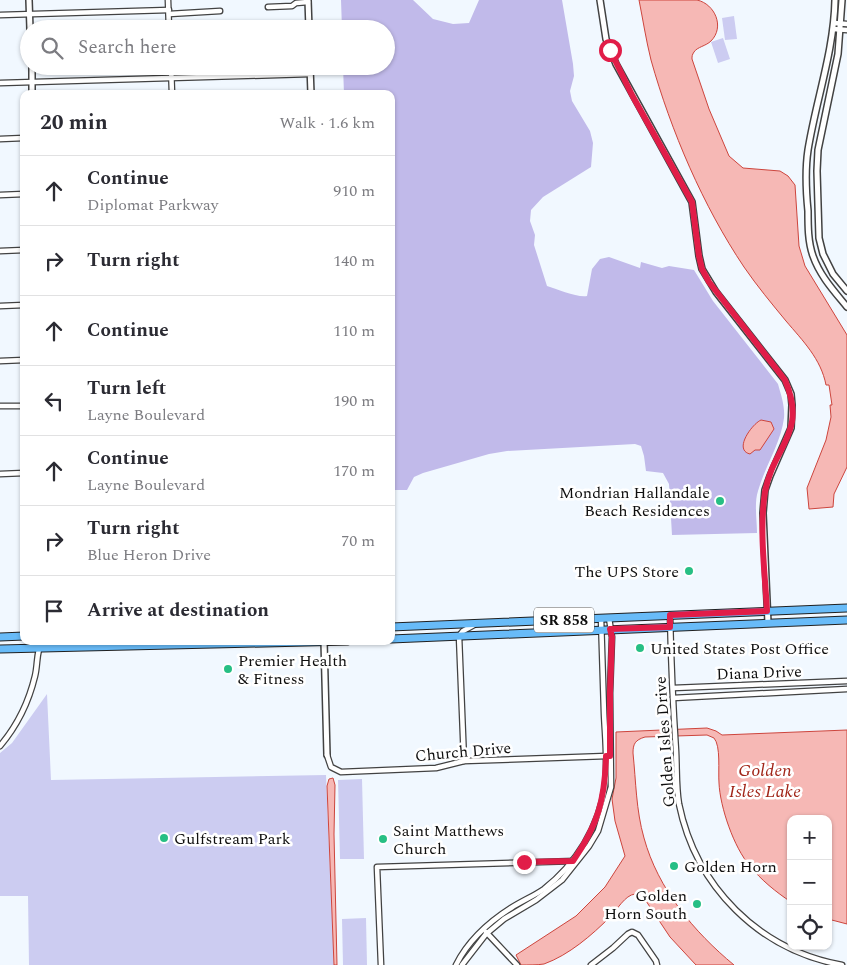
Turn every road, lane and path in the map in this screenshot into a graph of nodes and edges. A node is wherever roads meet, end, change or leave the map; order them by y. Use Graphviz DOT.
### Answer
graph roads {
  1 [pos="30,0"];
  2 [pos="168,0"];
  3 [pos="600,0"];
  4 [pos="834,0"];
  5 [pos="842,0"];
  6 [pos="308,1"];
  7 [pos="268,7"];
  8 [pos="220,11"];
  9 [pos="169,12"];
  10 [pos="30,14"];
  11 [pos="0,15"];
  12 [pos="30,20"];
  13 [pos="169,20"];
  14 [pos="309,20"];
  15 [pos="834,23"];
  16 [pos="844,24"];
  17 [pos="833,30"];
  18 [pos="841,30"];
  19 [pos="847,30"];
  20 [pos="32,75"];
  21 [pos="275,75"];
  22 [pos="310,75"];
  23 [pos="171,78"];
  24 [pos="32,82"];
  25 [pos="0,83"];
  26 [pos="32,90"];
  27 [pos="172,90"];
  28 [pos="310,90"];
  29 [pos="20,138"];
  30 [pos="0,139"];
  31 [pos="807,163"];
  32 [pos="817,164"];
  33 [pos="807,190"];
  34 [pos="817,190"];
  35 [pos="20,194"];
  36 [pos="0,195"];
  37 [pos="20,250"];
  38 [pos="0,251"];
  39 [pos="847,291"];
  40 [pos="20,305"];
  41 [pos="0,306"];
  42 [pos="847,307"];
  43 [pos="20,360"];
  44 [pos="0,361"];
  45 [pos="0,406"];
  46 [pos="20,406"];
  47 [pos="20,473"];
  48 [pos="0,474"];
  49 [pos="847,608"];
  50 [pos="767,611"];
  51 [pos="670,615"];
  52 [pos="605,618"];
  53 [pos="847,620"];
  54 [pos="480,623"];
  55 [pos="768,623"];
  56 [pos="458,624"];
  57 [pos="395,627"];
  58 [pos="670,627"];
  59 [pos="601,629"];
  60 [pos="610,629"];
  61 [pos="20,636"];
  62 [pos="460,636"];
  63 [pos="0,637"];
  64 [pos="432,638"];
  65 [pos="395,639"];
  66 [pos="40,645"];
  67 [pos="146,645"];
  68 [pos="165,645"];
  69 [pos="324,645"];
  70 [pos="142,647"];
  71 [pos="0,649"];
  72 [pos="847,681"];
  73 [pos="673,688"];
  74 [pos="847,689"];
  75 [pos="673,698"];
  76 [pos="0,746"];
  77 [pos="327,755"];
  78 [pos="608,756"];
  79 [pos="464,761"];
  80 [pos="576,861"];
  81 [pos="484,928"];
  82 [pos="486,934"];
  83 [pos="381,965"];
  84 [pos="456,965"];
  85 [pos="462,965"];
  86 [pos="517,965"];
  87 [pos="591,965"];
  88 [pos="657,965"];
  89 [pos="842,965"];
  1 -- 10 [label="street"];
  2 -- 9 [label="street"];
  3 -- 50 [label="street"];
  4 -- 15 [label="street"];
  5 -- 16 [label="street"];
  6 -- 7 [label="street"];
  6 -- 14 [label="street"];
  8 -- 9 [label="street"];
  9 -- 10 [label="street"];
  9 -- 13 [label="street"];
  10 -- 11 [label="street"];
  10 -- 12 [label="street"];
  15 -- 16 [label="street"];
  15 -- 17 [label="street"];
  16 -- 18 [label="street"];
  17 -- 18 [label="street"];
  17 -- 31 [label="street"];
  18 -- 19 [label="street"];
  18 -- 32 [label="street"];
  20 -- 24 [label="street"];
  21 -- 23 [label="street"];
  22 -- 28 [label="street"];
  23 -- 24 [label="street"];
  23 -- 27 [label="street"];
  24 -- 25 [label="street"];
  24 -- 26 [label="street"];
  29 -- 30 [label="street"];
  31 -- 32 [label="street"];
  31 -- 33 [label="street"];
  32 -- 34 [label="street"];
  33 -- 34 [label="street"];
  33 -- 42 [label="street"];
  34 -- 39 [label="street"];
  35 -- 36 [label="street"];
  37 -- 38 [label="street"];
  40 -- 41 [label="street"];
  43 -- 44 [label="street"];
  45 -- 46 [label="street"];
  47 -- 48 [label="street"];
  49 -- 50 [label="main road, SR 858"];
  50 -- 51 [label="main road, SR 858"];
  50 -- 55 [label="street"];
  51 -- 52 [label="main road, SR 858"];
  51 -- 58 [label="street, Golden Isles Drive"];
  52 -- 54 [label="main road, SR 858"];
  52 -- 59 [label="street"];
  52 -- 60 [label="street"];
  53 -- 55 [label="main road, SR 858"];
  54 -- 56 [label="main road, SR 858"];
  54 -- 62 [label="street"];
  55 -- 58 [label="main road, SR 858"];
  56 -- 57 [label="main road, SR 858"];
  56 -- 64 [label="main road"];
  58 -- 60 [label="main road, SR 858"];
  58 -- 73 [label="street, Golden Isles Drive"];
  59 -- 60 [label="main road, SR 858"];
  59 -- 62 [label="main road, SR 858"];
  59 -- 78 [label="street"];
  60 -- 78 [label="street"];
  61 -- 63 [label="main road"];
  62 -- 64 [label="main road, SR 858"];
  62 -- 79 [label="street"];
  64 -- 65 [label="main road, SR 858"];
  66 -- 70 [label="main road"];
  66 -- 71 [label="main road"];
  66 -- 76 [label="street"];
  67 -- 70 [label="street"];
  68 -- 70 [label="main road"];
  69 -- 77 [label="street"];
  72 -- 73 [label="street, Diana Drive"];
  73 -- 75 [label="street, Golden Isles Drive"];
  74 -- 75 [label="street, Diana Drive"];
  75 -- 89 [label="street, Golden Isles Drive"];
  77 -- 79 [label="street, Church Drive"];
  78 -- 79 [label="street, Church Drive"];
  78 -- 80 [label="street"];
  80 -- 81 [label="street"];
  80 -- 82 [label="street"];
  80 -- 83 [label="street"];
  81 -- 82 [label="street"];
  81 -- 84 [label="street"];
  82 -- 85 [label="street"];
  82 -- 86 [label="street"];
  87 -- 88 [label="street"];
}
